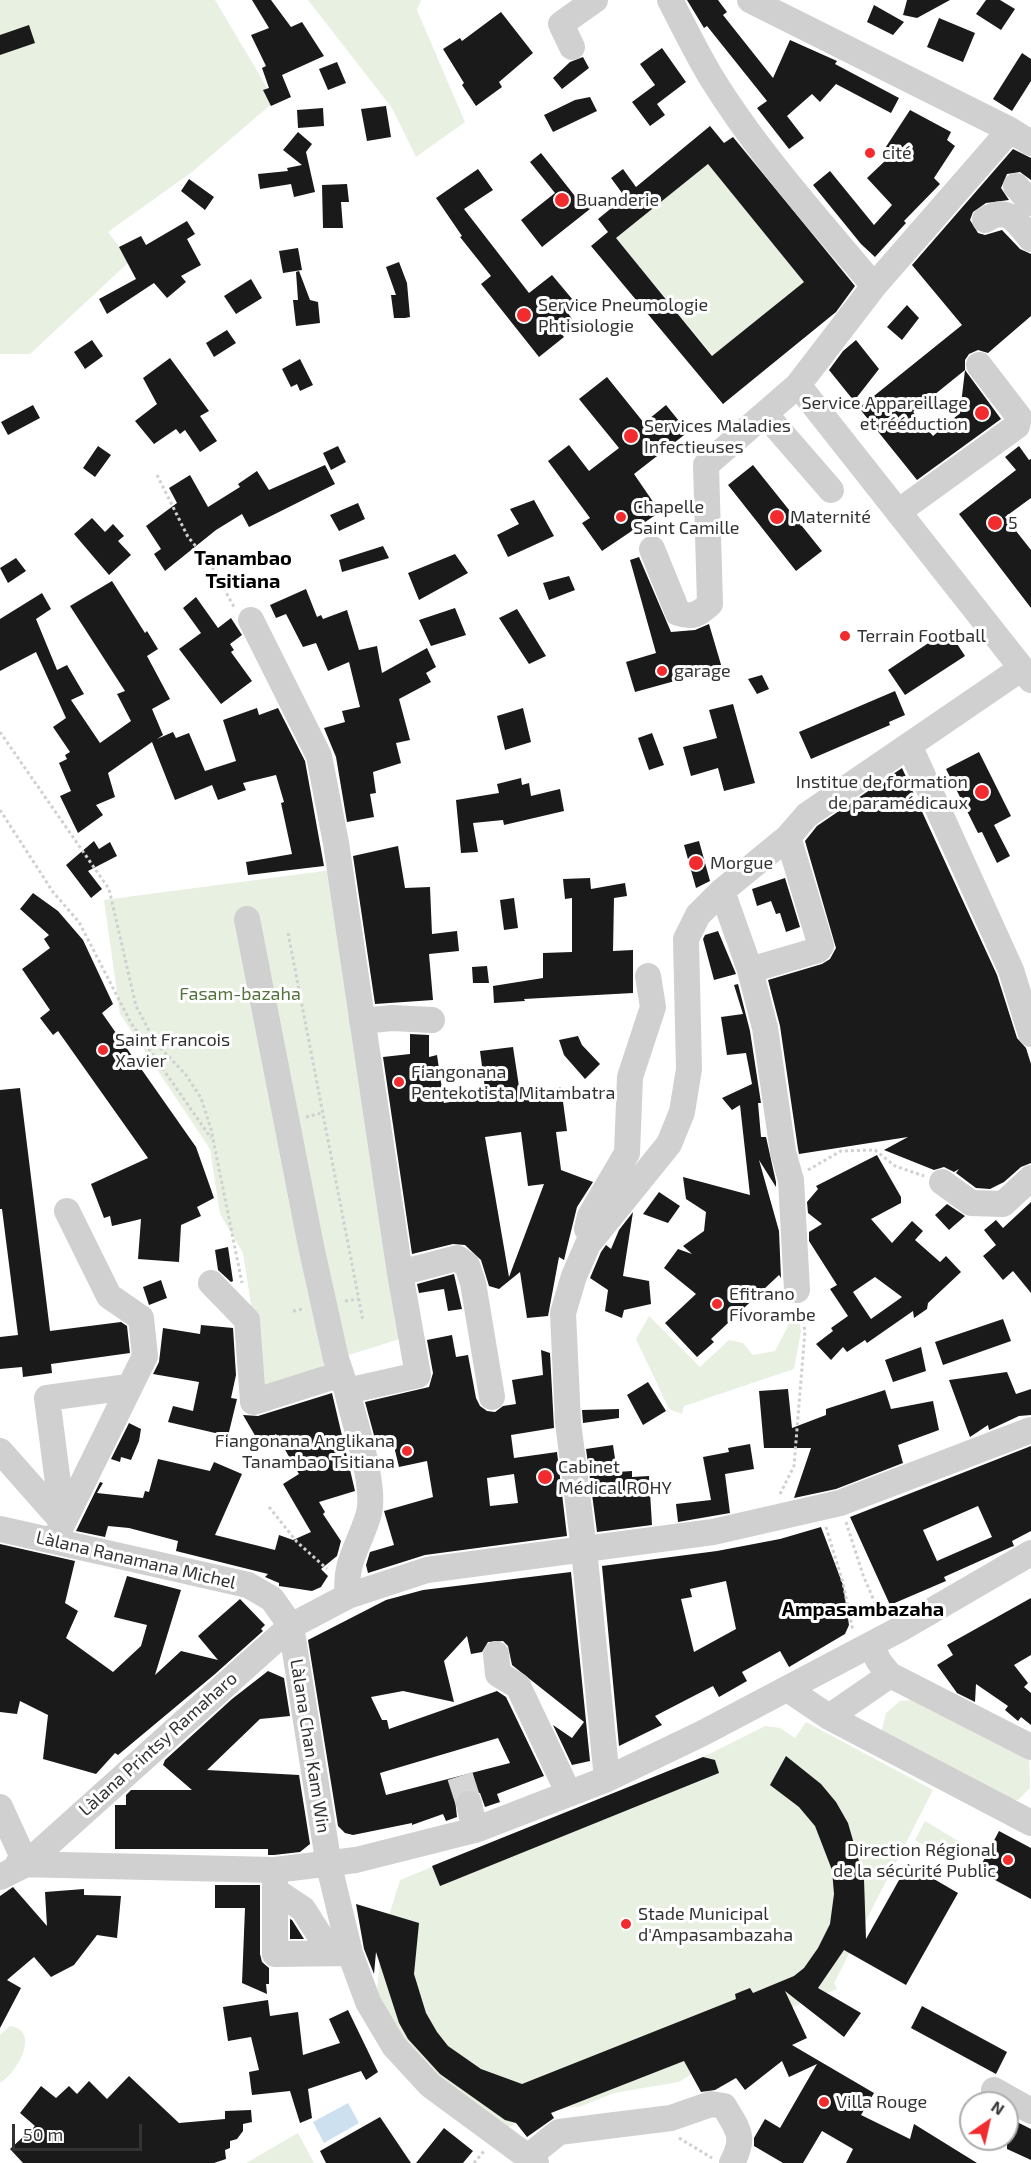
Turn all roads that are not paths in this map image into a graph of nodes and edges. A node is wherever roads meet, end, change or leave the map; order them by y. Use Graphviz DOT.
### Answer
graph roads {
  1 [pos="595,0"];
  2 [pos="670,0"];
  3 [pos="750,0"];
  4 [pos="572,47"];
  5 [pos="1020,136"];
  6 [pos="985,220"];
  7 [pos="1031,239"];
  8 [pos="874,286"];
  9 [pos="979,365"];
  10 [pos="798,385"];
  11 [pos="765,414"];
  12 [pos="831,490"];
  13 [pos="898,512"];
  14 [pos="652,549"];
  15 [pos="251,621"];
  16 [pos="1026,674"];
  17 [pos="909,745"];
  18 [pos="788,837"];
  19 [pos="722,891"];
  20 [pos="247,919"];
  21 [pos="750,970"];
  22 [pos="648,976"];
  23 [pos="432,1020"];
  24 [pos="362,1021"];
  25 [pos="1031,1034"];
  26 [pos="1031,1178"];
  27 [pos="942,1182"];
  28 [pos="67,1211"];
  29 [pos="588,1244"];
  30 [pos="400,1273"];
  31 [pos="211,1283"];
  32 [pos="797,1290"];
  33 [pos="344,1383"];
  34 [pos="128,1387"];
  35 [pos="492,1397"];
  36 [pos="1031,1430"];
  37 [pos="0,1451"];
  38 [pos="0,1529"];
  39 [pos="58,1532"];
  40 [pos="584,1549"];
  41 [pos="1028,1559"];
  42 [pos="346,1587"];
  43 [pos="291,1626"];
  44 [pos="874,1642"];
  45 [pos="496,1654"];
  46 [pos="890,1675"];
  47 [pos="789,1690"];
  48 [pos="830,1717"];
  49 [pos="1031,1747"];
  50 [pos="607,1779"];
  51 [pos="569,1794"];
  52 [pos="469,1804"];
  53 [pos="0,1807"];
  54 [pos="1031,1823"];
  55 [pos="475,1830"];
  56 [pos="26,1864"];
  57 [pos="0,1865"];
  58 [pos="329,1866"];
  59 [pos="0,1877"];
  60 [pos="275,1880"];
  61 [pos="341,1953"];
  62 [pos="994,2090"];
  63 [pos="1031,2111"];
  64 [pos="532,2159"];
  65 [pos="732,2163"];
  1 -- 4 [label="street"];
  2 -- 8 [label="street"];
  3 -- 5 [label="street"];
  5 -- 8 [label="street"];
  6 -- 7 [label="street"];
  8 -- 10 [label="street"];
  9 -- 13 [label="street"];
  10 -- 11 [label="street"];
  10 -- 13 [label="street"];
  11 -- 12 [label="street"];
  11 -- 14 [label="street"];
  13 -- 16 [label="street"];
  15 -- 24 [label="street"];
  16 -- 17 [label="street"];
  17 -- 18 [label="street"];
  17 -- 25 [label="street"];
  18 -- 19 [label="street"];
  18 -- 21 [label="street"];
  19 -- 21 [label="street"];
  19 -- 29 [label="street"];
  20 -- 33 [label="street"];
  21 -- 32 [label="street"];
  22 -- 29 [label="street"];
  23 -- 24 [label="street"];
  24 -- 30 [label="street"];
  26 -- 27 [label="street"];
  28 -- 34 [label="street"];
  29 -- 40 [label="street"];
  30 -- 33 [label="street"];
  30 -- 35 [label="street"];
  31 -- 33 [label="street"];
  33 -- 42 [label="street"];
  34 -- 39 [label="street"];
  34 -- 39 [label="street"];
  36 -- 40 [label="street, Làlana Printsy Ramaharo"];
  37 -- 39 [label="street"];
  38 -- 39 [label="street, Làlana Ranamana Michel"];
  39 -- 43 [label="street, Làlana Ranamana Michel"];
  40 -- 42 [label="street, Làlana Printsy Ramaharo"];
  40 -- 50 [label="street"];
  41 -- 44 [label="street"];
  42 -- 43 [label="street, Làlana Printsy Ramaharo"];
  43 -- 56 [label="street, Làlana Printsy Ramaharo"];
  43 -- 58 [label="street, Làlana Chan Kam Win"];
  44 -- 46 [label="street"];
  44 -- 47 [label="street"];
  45 -- 51 [label="street"];
  46 -- 48 [label="street"];
  46 -- 49 [label="street"];
  47 -- 48 [label="street"];
  47 -- 50 [label="street"];
  48 -- 54 [label="street"];
  50 -- 51 [label="street"];
  51 -- 55 [label="street"];
  52 -- 55 [label="street"];
  53 -- 56 [label="street"];
  55 -- 58 [label="street"];
  56 -- 57 [label="street"];
  56 -- 59 [label="street"];
  56 -- 60 [label="street"];
  58 -- 60 [label="street"];
  58 -- 61 [label="street, Làlana Chan Kam Win"];
  60 -- 61 [label="street"];
  60 -- 61 [label="street"];
  61 -- 64 [label="street"];
  62 -- 63 [label="street"];
  64 -- 65 [label="street"];
}
